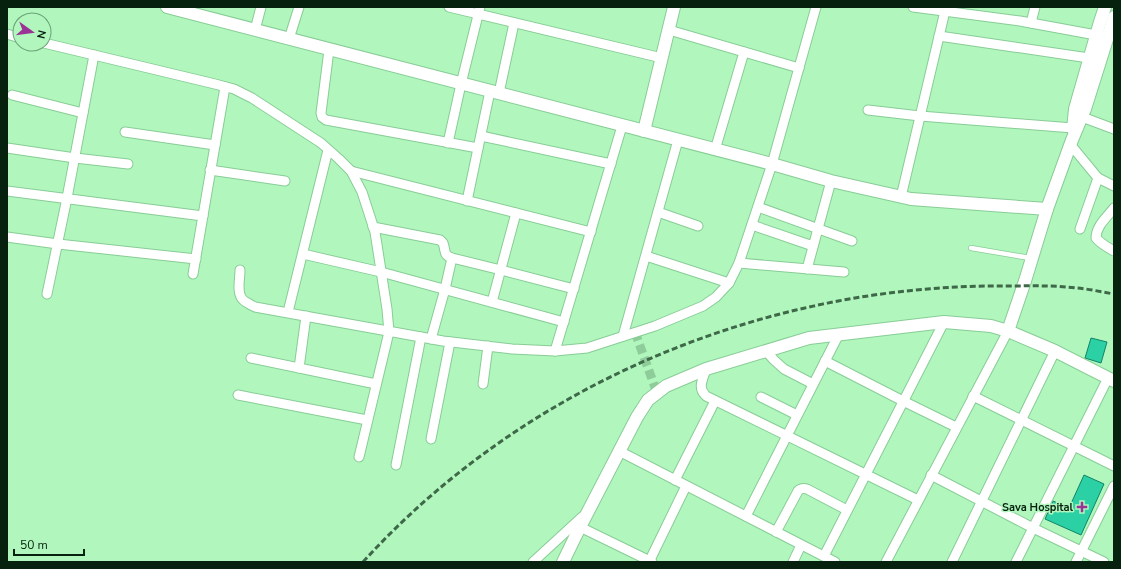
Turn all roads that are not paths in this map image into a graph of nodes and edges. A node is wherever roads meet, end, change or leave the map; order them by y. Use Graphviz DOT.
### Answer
graph roads {
  1 [pos="261,7"];
  2 [pos="299,7"];
  3 [pos="449,7"];
  4 [pos="674,7"];
  5 [pos="815,7"];
  6 [pos="913,7"];
  7 [pos="1035,7"];
  8 [pos="1105,7"];
  9 [pos="171,8"];
  10 [pos="479,10"];
  11 [pos="945,11"];
  12 [pos="1114,17"];
  13 [pos="514,22"];
  14 [pos="1031,23"];
  15 [pos="255,30"];
  16 [pos="669,30"];
  17 [pos="940,36"];
  18 [pos="1106,38"];
  19 [pos="289,39"];
  20 [pos="52,45"];
  21 [pos="329,50"];
  22 [pos="744,52"];
  23 [pos="94,55"];
  24 [pos="662,58"];
  25 [pos="1089,58"];
  26 [pos="799,68"];
  27 [pos="461,84"];
  28 [pos="225,86"];
  29 [pos="494,92"];
  30 [pos="12,95"];
  31 [pos="868,110"];
  32 [pos="83,113"];
  33 [pos="920,116"];
  34 [pos="1082,117"];
  35 [pos="622,126"];
  36 [pos="1114,129"];
  37 [pos="644,131"];
  38 [pos="125,132"];
  39 [pos="481,136"];
  40 [pos="1072,137"];
  41 [pos="678,140"];
  42 [pos="448,143"];
  43 [pos="215,145"];
  44 [pos="7,148"];
  45 [pos="478,148"];
  46 [pos="328,150"];
  47 [pos="715,150"];
  48 [pos="75,158"];
  49 [pos="128,164"];
  50 [pos="611,164"];
  51 [pos="772,164"];
  52 [pos="210,170"];
  53 [pos="351,171"];
  54 [pos="1098,178"];
  55 [pos="285,181"];
  56 [pos="831,181"];
  57 [pos="1114,186"];
  58 [pos="7,191"];
  59 [pos="901,197"];
  60 [pos="67,198"];
  61 [pos="467,201"];
  62 [pos="758,207"];
  63 [pos="1047,208"];
  64 [pos="1114,208"];
  65 [pos="658,212"];
  66 [pos="516,213"];
  67 [pos="203,216"];
  68 [pos="752,225"];
  69 [pos="698,226"];
  70 [pos="373,227"];
  71 [pos="1080,228"];
  72 [pos="818,229"];
  73 [pos="591,232"];
  74 [pos="7,237"];
  75 [pos="852,241"];
  76 [pos="58,244"];
  77 [pos="814,246"];
  78 [pos="971,248"];
  79 [pos="1114,251"];
  80 [pos="303,254"];
  81 [pos="646,256"];
  82 [pos="452,258"];
  83 [pos="196,259"];
  84 [pos="1032,259"];
  85 [pos="739,263"];
  86 [pos="807,269"];
  87 [pos="240,270"];
  88 [pos="501,270"];
  89 [pos="381,272"];
  90 [pos="844,272"];
  91 [pos="193,274"];
  92 [pos="729,283"];
  93 [pos="445,289"];
  94 [pos="574,289"];
  95 [pos="47,294"];
  96 [pos="492,302"];
  97 [pos="288,312"];
  98 [pos="306,316"];
  99 [pos="564,322"];
  100 [pos="944,322"];
  101 [pos="1008,331"];
  102 [pos="389,332"];
  103 [pos="839,334"];
  104 [pos="623,336"];
  105 [pos="421,337"];
  106 [pos="431,339"];
  107 [pos="450,342"];
  108 [pos="488,346"];
  109 [pos="555,351"];
  110 [pos="766,351"];
  111 [pos="1055,352"];
  112 [pos="251,358"];
  113 [pos="825,361"];
  114 [pos="299,368"];
  115 [pos="706,369"];
  116 [pos="1111,380"];
  117 [pos="376,384"];
  118 [pos="483,384"];
  119 [pos="814,384"];
  120 [pos="238,395"];
  121 [pos="973,396"];
  122 [pos="761,397"];
  123 [pos="715,401"];
  124 [pos="903,402"];
  125 [pos="797,415"];
  126 [pos="367,420"];
  127 [pos="1021,420"];
  128 [pos="956,427"];
  129 [pos="787,436"];
  130 [pos="431,439"];
  131 [pos="1074,446"];
  132 [pos="619,451"];
  133 [pos="359,457"];
  134 [pos="396,465"];
  135 [pos="1114,466"];
  136 [pos="866,474"];
  137 [pos="931,476"];
  138 [pos="675,480"];
  139 [pos="686,486"];
  140 [pos="1113,492"];
  141 [pos="918,500"];
  142 [pos="982,501"];
  143 [pos="847,510"];
  144 [pos="587,512"];
  145 [pos="746,516"];
  146 [pos="580,527"];
  147 [pos="1033,528"];
  148 [pos="776,532"];
  149 [pos="801,545"];
  150 [pos="1082,551"];
  151 [pos="824,556"];
  152 [pos="533,562"];
  153 [pos="563,562"];
  154 [pos="650,562"];
  155 [pos="793,562"];
  156 [pos="835,562"];
  157 [pos="886,562"];
  158 [pos="952,562"];
  159 [pos="1016,562"];
  160 [pos="1076,562"];
  161 [pos="1104,562"];
  1 -- 15 [label="street"];
  2 -- 19 [label="street"];
  3 -- 10 [label="street"];
  4 -- 16 [label="street"];
  5 -- 26 [label="street"];
  6 -- 11 [label="street"];
  7 -- 14 [label="street"];
  8 -- 18 [label="street"];
  9 -- 15 [label="street"];
  10 -- 13 [label="street"];
  10 -- 27 [label="street"];
  11 -- 14 [label="street"];
  11 -- 17 [label="street"];
  12 -- 18 [label="street"];
  13 -- 24 [label="street"];
  13 -- 29 [label="street"];
  14 -- 18 [label="street"];
  15 -- 19 [label="street"];
  16 -- 22 [label="street"];
  16 -- 24 [label="street"];
  17 -- 25 [label="street"];
  17 -- 33 [label="street"];
  18 -- 25 [label="street"];
  18 -- 34 [label="street"];
  19 -- 21 [label="street"];
  20 -- 23 [label="street"];
  21 -- 27 [label="street"];
  21 -- 42 [label="street"];
  22 -- 26 [label="street"];
  22 -- 47 [label="street"];
  23 -- 28 [label="street"];
  23 -- 32 [label="street"];
  24 -- 37 [label="street"];
  25 -- 40 [label="street"];
  26 -- 51 [label="street"];
  27 -- 29 [label="street"];
  27 -- 42 [label="street"];
  28 -- 43 [label="street"];
  28 -- 46 [label="street"];
  29 -- 35 [label="street"];
  29 -- 39 [label="street"];
  30 -- 32 [label="street"];
  31 -- 33 [label="street"];
  32 -- 48 [label="street"];
  33 -- 40 [label="street"];
  33 -- 59 [label="street"];
  34 -- 36 [label="street"];
  34 -- 40 [label="street"];
  35 -- 37 [label="street"];
  35 -- 50 [label="street"];
  37 -- 41 [label="street"];
  38 -- 43 [label="street"];
  39 -- 45 [label="street"];
  39 -- 50 [label="street"];
  40 -- 54 [label="street"];
  40 -- 63 [label="street"];
  41 -- 47 [label="street"];
  41 -- 65 [label="street"];
  42 -- 45 [label="street"];
  43 -- 52 [label="street"];
  44 -- 48 [label="street"];
  45 -- 61 [label="street"];
  46 -- 53 [label="street"];
  46 -- 80 [label="street"];
  47 -- 51 [label="street"];
  48 -- 49 [label="street"];
  48 -- 60 [label="street"];
  50 -- 73 [label="street"];
  51 -- 56 [label="street"];
  51 -- 62 [label="street"];
  52 -- 55 [label="street"];
  52 -- 67 [label="street"];
  53 -- 61 [label="street"];
  53 -- 70 [label="street"];
  54 -- 57 [label="street"];
  54 -- 71 [label="street"];
  56 -- 59 [label="street"];
  56 -- 72 [label="street"];
  58 -- 60 [label="street"];
  59 -- 63 [label="street"];
  60 -- 67 [label="street"];
  60 -- 76 [label="street"];
  61 -- 66 [label="street"];
  62 -- 68 [label="street"];
  62 -- 72 [label="street"];
  63 -- 84 [label="street"];
  64 -- 79 [label="street"];
  65 -- 69 [label="street"];
  65 -- 81 [label="street"];
  66 -- 73 [label="street"];
  66 -- 88 [label="street"];
  67 -- 83 [label="street"];
  68 -- 77 [label="street"];
  68 -- 85 [label="street"];
  70 -- 82 [label="street"];
  70 -- 89 [label="street"];
  72 -- 75 [label="street"];
  72 -- 77 [label="street"];
  73 -- 94 [label="street"];
  74 -- 76 [label="street"];
  76 -- 83 [label="street"];
  76 -- 95 [label="street"];
  77 -- 86 [label="street"];
  78 -- 84 [label="lane"];
  80 -- 89 [label="street"];
  80 -- 97 [label="street"];
  81 -- 92 [label="street"];
  81 -- 104 [label="street"];
  82 -- 88 [label="street"];
  82 -- 93 [label="street"];
  83 -- 91 [label="street"];
  84 -- 101 [label="street"];
  85 -- 86 [label="street"];
  85 -- 92 [label="street"];
  86 -- 90 [label="street"];
  87 -- 97 [label="street"];
  88 -- 94 [label="street"];
  88 -- 96 [label="street"];
  89 -- 93 [label="street"];
  89 -- 102 [label="street"];
  92 -- 104 [label="street"];
  93 -- 96 [label="street"];
  93 -- 106 [label="street"];
  94 -- 99 [label="street"];
  96 -- 99 [label="street"];
  97 -- 98 [label="street"];
  98 -- 102 [label="street"];
  98 -- 114 [label="street"];
  99 -- 109 [label="street"];
  100 -- 101 [label="street"];
  100 -- 103 [label="street"];
  100 -- 124 [label="street"];
  101 -- 111 [label="street"];
  101 -- 121 [label="street"];
  102 -- 105 [label="street"];
  102 -- 117 [label="street"];
  103 -- 110 [label="street"];
  103 -- 113 [label="street"];
  104 -- 109 [label="street"];
  105 -- 106 [label="street"];
  105 -- 134 [label="street"];
  106 -- 107 [label="street"];
  107 -- 108 [label="street"];
  107 -- 130 [label="street"];
  108 -- 109 [label="street"];
  108 -- 118 [label="street"];
  110 -- 115 [label="street"];
  110 -- 119 [label="street"];
  111 -- 116 [label="street"];
  111 -- 127 [label="street"];
  112 -- 114 [label="street"];
  113 -- 119 [label="street"];
  113 -- 124 [label="street"];
  114 -- 117 [label="street"];
  115 -- 123 [label="street"];
  115 -- 132 [label="street"];
  116 -- 131 [label="street"];
  117 -- 126 [label="street"];
  119 -- 125 [label="street"];
  120 -- 126 [label="street"];
  121 -- 127 [label="street"];
  121 -- 128 [label="street"];
  122 -- 125 [label="street"];
  123 -- 129 [label="street"];
  123 -- 138 [label="street"];
  124 -- 128 [label="street"];
  124 -- 136 [label="street"];
  125 -- 129 [label="street"];
  126 -- 133 [label="street"];
  127 -- 131 [label="street"];
  127 -- 142 [label="street"];
  128 -- 137 [label="street"];
  129 -- 136 [label="street"];
  129 -- 145 [label="street"];
  131 -- 135 [label="street"];
  131 -- 147 [label="street"];
  132 -- 138 [label="street"];
  132 -- 144 [label="street"];
  136 -- 141 [label="street"];
  136 -- 143 [label="street"];
  137 -- 141 [label="street"];
  137 -- 142 [label="street"];
  138 -- 139 [label="street"];
  139 -- 145 [label="street"];
  139 -- 154 [label="street"];
  140 -- 150 [label="street"];
  141 -- 157 [label="street"];
  142 -- 147 [label="street"];
  142 -- 158 [label="street"];
  143 -- 148 [label="street"];
  143 -- 151 [label="street"];
  144 -- 146 [label="street"];
  144 -- 152 [label="street"];
  145 -- 148 [label="street"];
  146 -- 153 [label="street"];
  146 -- 154 [label="street"];
  147 -- 150 [label="street"];
  147 -- 159 [label="street"];
  148 -- 149 [label="street"];
  149 -- 151 [label="street"];
  149 -- 155 [label="street"];
  150 -- 160 [label="street"];
  150 -- 161 [label="street"];
  151 -- 156 [label="street"];
}
